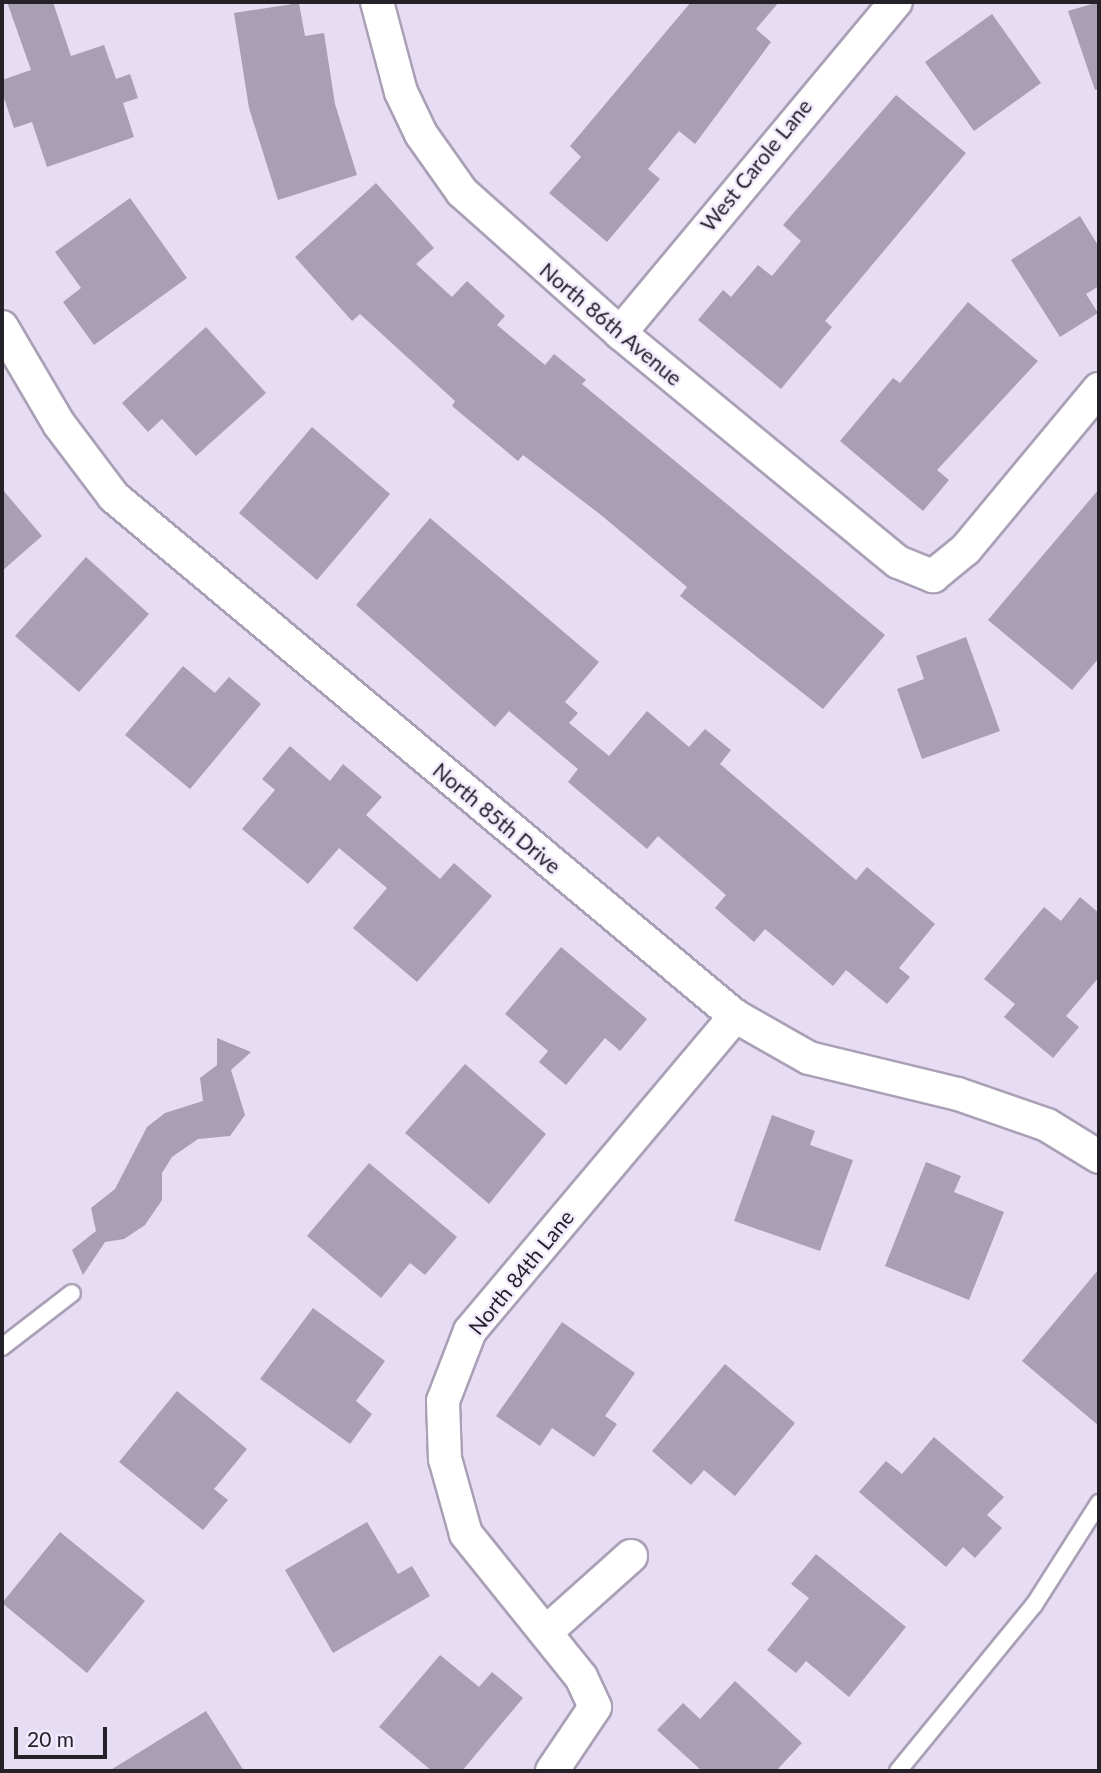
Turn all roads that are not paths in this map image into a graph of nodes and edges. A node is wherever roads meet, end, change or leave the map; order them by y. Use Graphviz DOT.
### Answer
graph roads {
  1 [pos="377,2"];
  2 [pos="896,2"];
  3 [pos="2,327"];
  4 [pos="620,333"];
  5 [pos="1099,389"];
  6 [pos="735,1016"];
  7 [pos="1099,1157"];
  8 [pos="72,1293"];
  9 [pos="2,1347"];
  10 [pos="1099,1503"];
  11 [pos="631,1556"];
  12 [pos="546,1632"];
  13 [pos="552,1771"];
  14 [pos="898,1771"];
  1 -- 4 [label="street, North 86th Avenue"];
  2 -- 4 [label="street, West Carole Lane"];
  3 -- 6 [label="street, North 85th Drive"];
  4 -- 5 [label="street, North 86th Avenue"];
  6 -- 7 [label="street, North 85th Drive"];
  6 -- 12 [label="street, North 84th Lane"];
  8 -- 9 [label="lane"];
  10 -- 14 [label="lane"];
  11 -- 12 [label="street"];
  12 -- 13 [label="street, North 84th Lane"];
}
